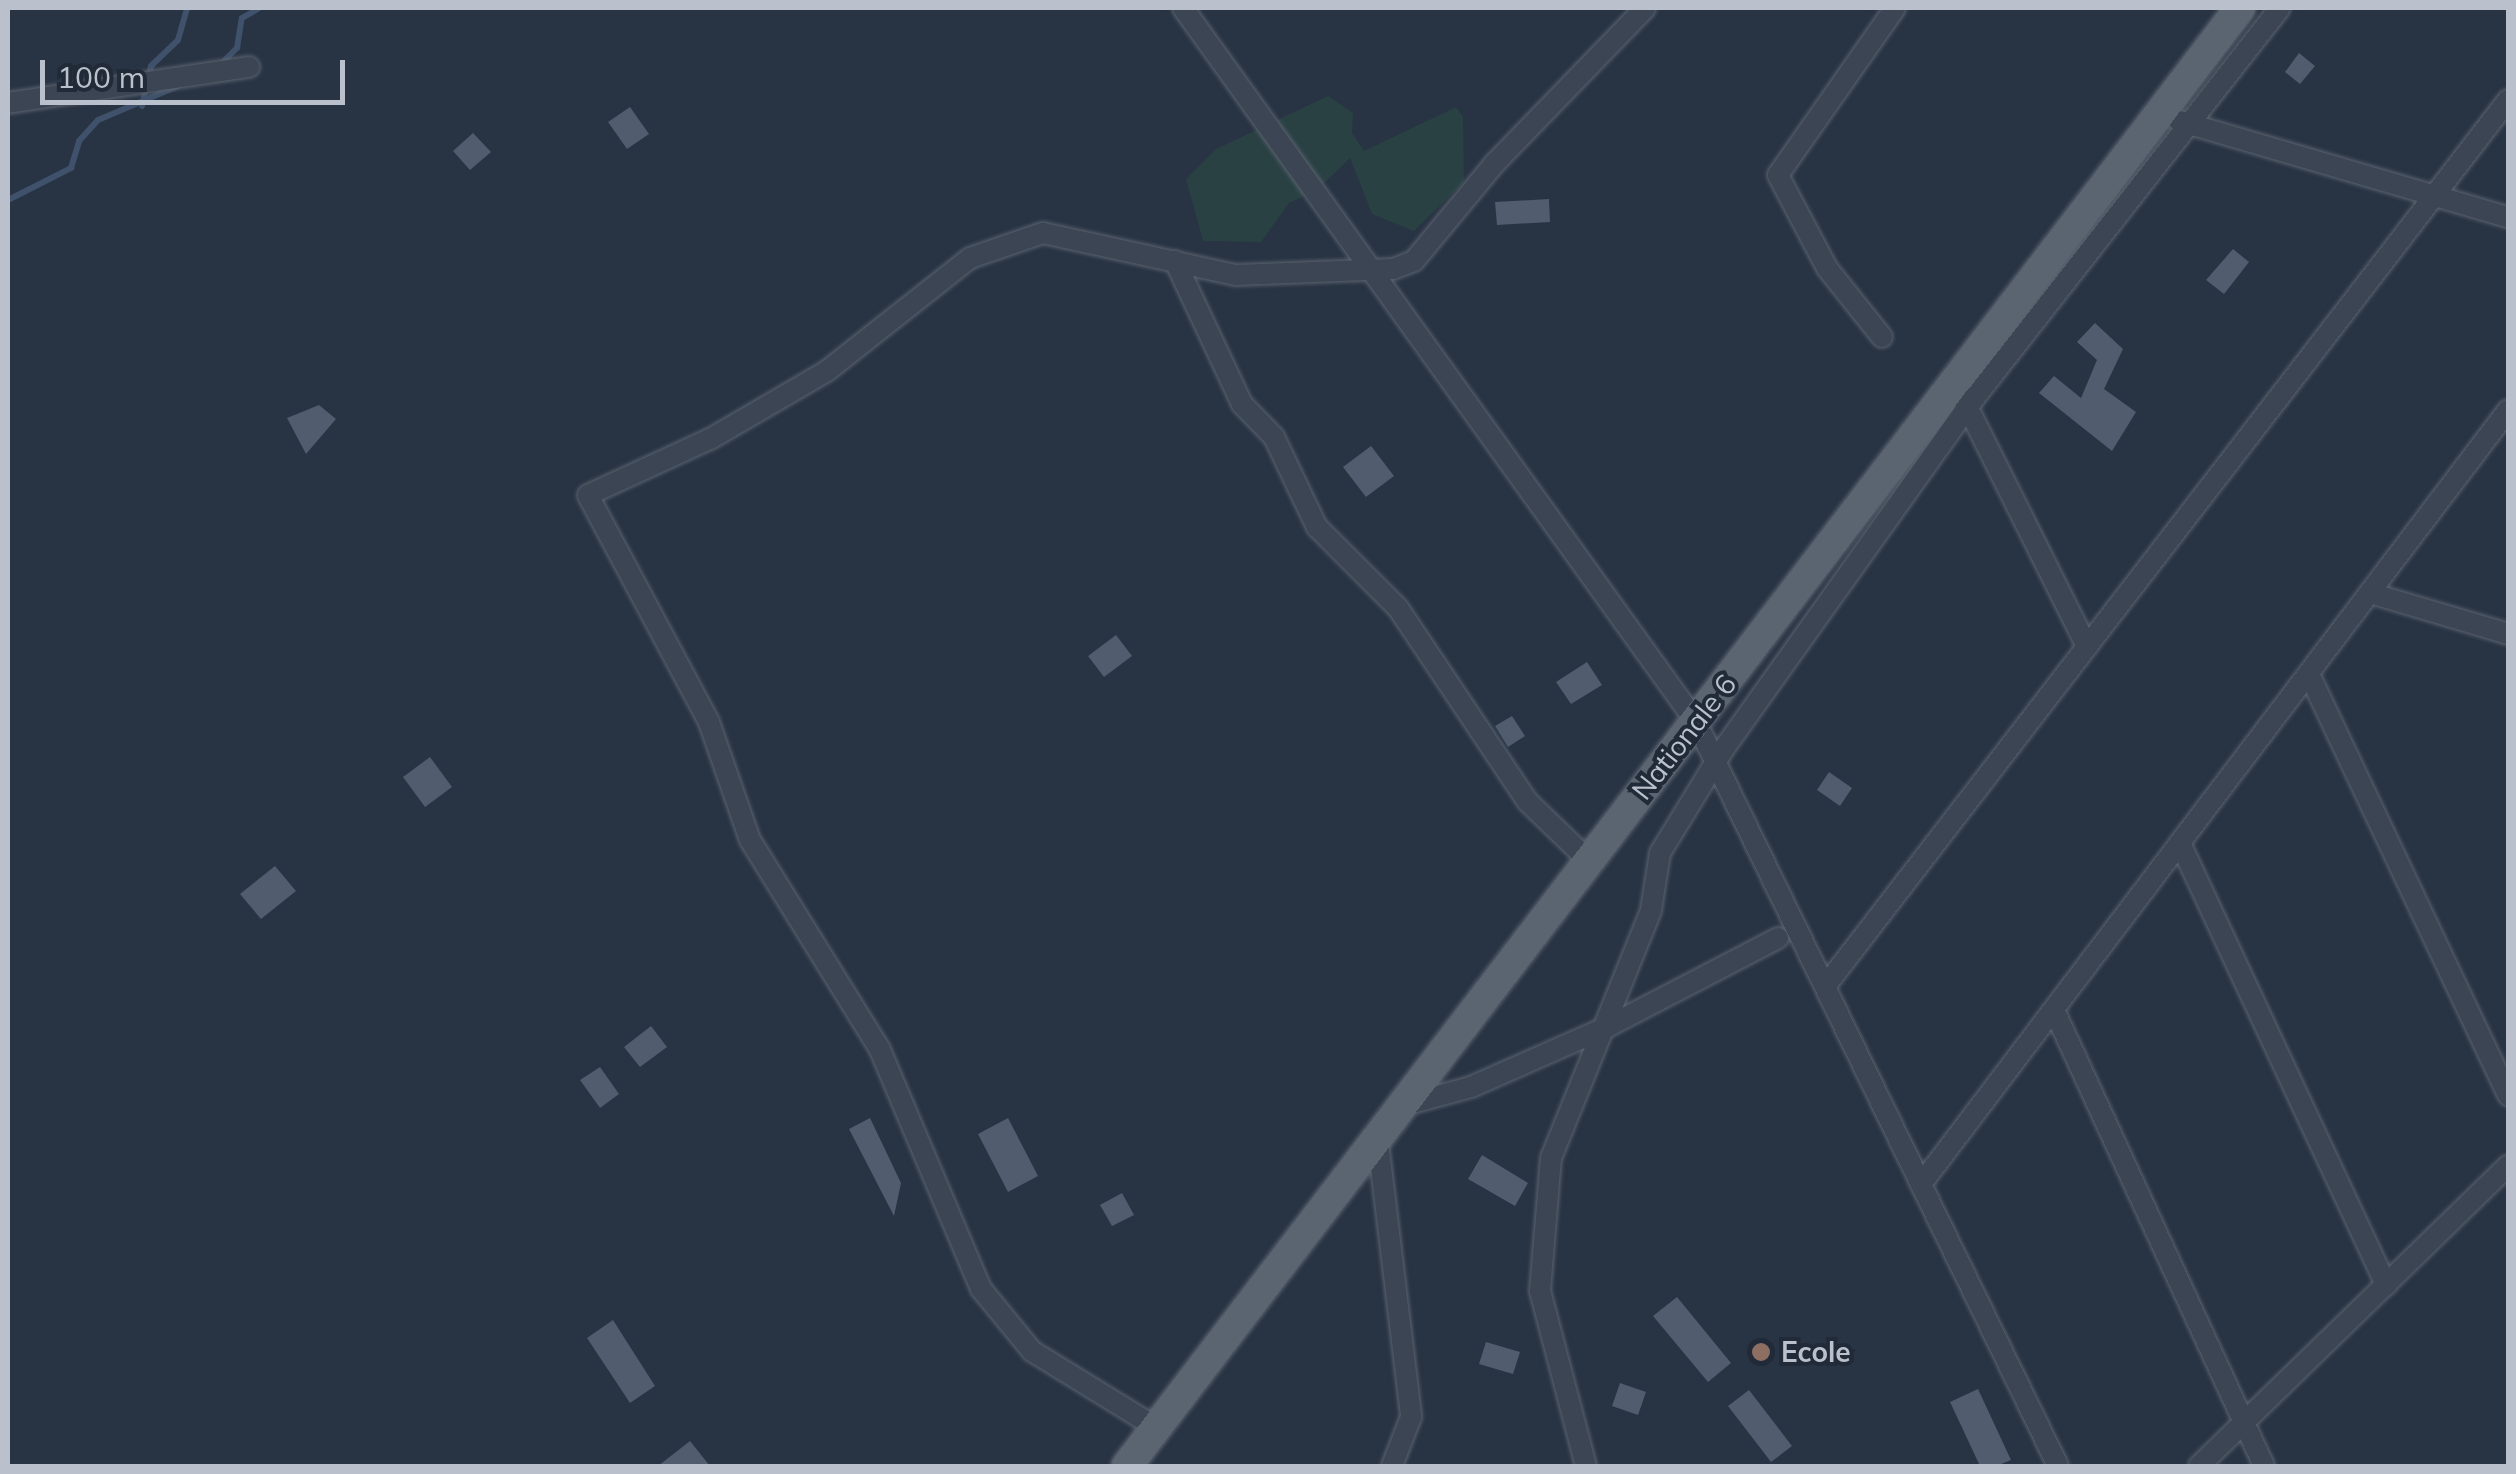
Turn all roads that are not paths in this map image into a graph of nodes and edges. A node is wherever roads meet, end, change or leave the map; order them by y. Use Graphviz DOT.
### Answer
graph roads {
  1 [pos="1183,8"];
  2 [pos="1645,8"];
  3 [pos="1895,8"];
  4 [pos="2240,8"];
  5 [pos="2280,8"];
  6 [pos="248,67"];
  7 [pos="2508,100"];
  8 [pos="8,104"];
  9 [pos="2172,120"];
  10 [pos="2435,196"];
  11 [pos="2508,217"];
  12 [pos="1175,261"];
  13 [pos="1371,270"];
  14 [pos="1882,338"];
  15 [pos="1962,396"];
  16 [pos="2508,413"];
  17 [pos="2370,592"];
  18 [pos="2508,634"];
  19 [pos="2087,646"];
  20 [pos="2308,674"];
  21 [pos="1696,722"];
  22 [pos="1716,762"];
  23 [pos="2180,843"];
  24 [pos="1588,860"];
  25 [pos="1778,938"];
  26 [pos="1827,984"];
  27 [pos="2054,1010"];
  28 [pos="1607,1026"];
  29 [pos="2508,1095"];
  30 [pos="1399,1106"];
  31 [pos="1378,1134"];
  32 [pos="2508,1166"];
  33 [pos="1922,1183"];
  34 [pos="2386,1285"];
  35 [pos="2244,1423"];
  36 [pos="1157,1428"];
  37 [pos="1127,1466"];
  38 [pos="1392,1466"];
  39 [pos="1586,1466"];
  40 [pos="2058,1466"];
  41 [pos="2199,1466"];
  42 [pos="2264,1466"];
  1 -- 13 [label="street"];
  2 -- 13 [label="street"];
  3 -- 14 [label="street"];
  4 -- 9 [label="main road, Nationale 6"];
  5 -- 9 [label="street"];
  6 -- 8 [label="street"];
  7 -- 10 [label="street"];
  9 -- 10 [label="street"];
  9 -- 15 [label="main road, Nationale 6"];
  10 -- 11 [label="street"];
  10 -- 19 [label="street"];
  12 -- 13 [label="street"];
  12 -- 24 [label="street"];
  12 -- 36 [label="street"];
  13 -- 21 [label="street"];
  15 -- 19 [label="street"];
  15 -- 21 [label="main road, Nationale 6"];
  15 -- 22 [label="street"];
  16 -- 17 [label="street"];
  17 -- 18 [label="street"];
  17 -- 20 [label="street"];
  19 -- 26 [label="street"];
  20 -- 23 [label="street"];
  20 -- 29 [label="street"];
  21 -- 22 [label="street"];
  21 -- 24 [label="main road, Nationale 6"];
  22 -- 26 [label="street"];
  22 -- 28 [label="street"];
  23 -- 27 [label="street"];
  23 -- 34 [label="street"];
  24 -- 30 [label="main road, Nationale 6"];
  25 -- 28 [label="street"];
  26 -- 33 [label="street"];
  27 -- 33 [label="street"];
  27 -- 35 [label="street"];
  28 -- 30 [label="street"];
  28 -- 39 [label="street"];
  30 -- 31 [label="main road, Nationale 6"];
  31 -- 36 [label="main road, Nationale 6"];
  31 -- 38 [label="street"];
  32 -- 34 [label="street"];
  33 -- 40 [label="street"];
  34 -- 35 [label="street"];
  35 -- 41 [label="street"];
  35 -- 42 [label="street"];
  36 -- 37 [label="main road, Nationale 6"];
}
